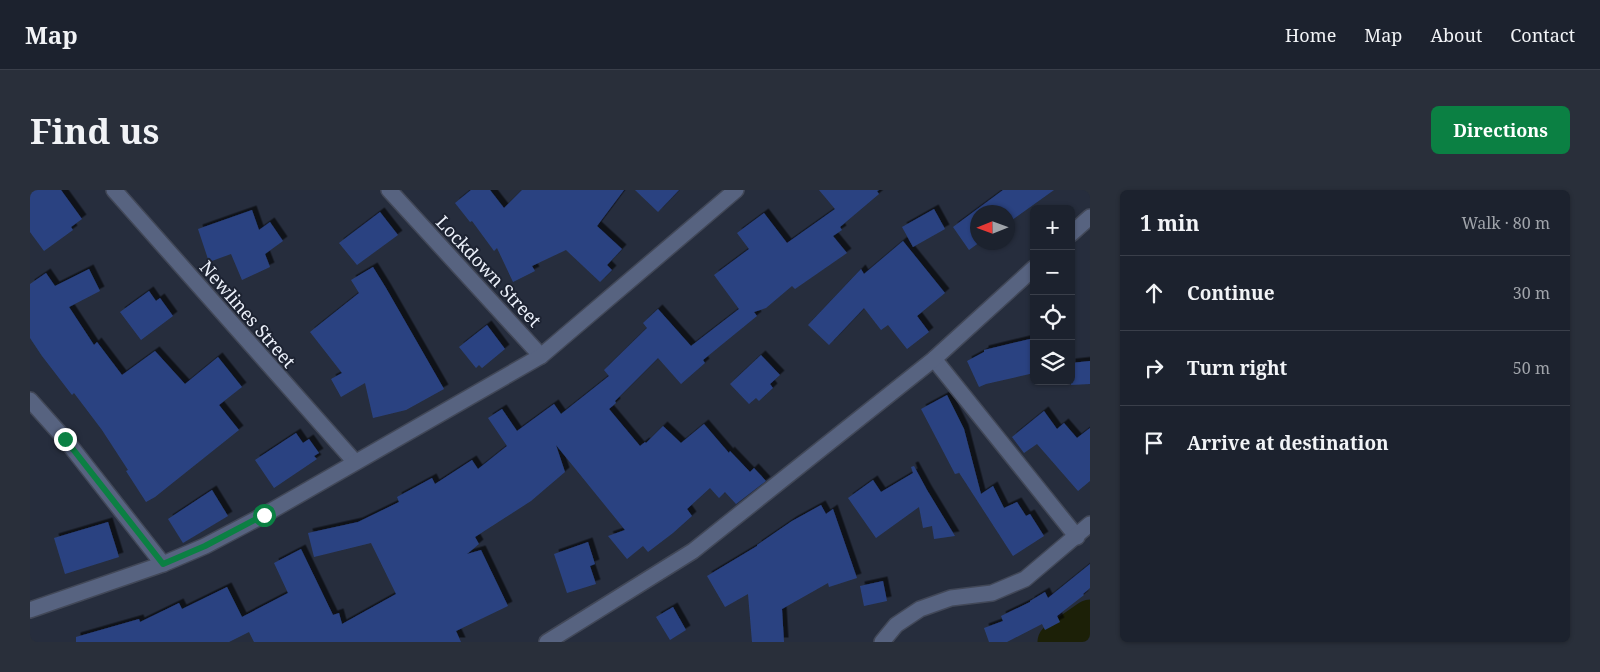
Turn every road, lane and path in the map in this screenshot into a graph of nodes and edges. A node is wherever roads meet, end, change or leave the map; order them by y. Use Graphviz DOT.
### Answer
graph roads {
  1 [pos="114,190"];
  2 [pos="736,190"];
  3 [pos="393,191"];
  4 [pos="1090,217"];
  5 [pos="1075,230"];
  6 [pos="1030,272"];
  7 [pos="541,356"];
  8 [pos="934,359"];
  9 [pos="30,400"];
  10 [pos="355,462"];
  11 [pos="1090,524"];
  12 [pos="1076,536"];
  13 [pos="163,564"];
  14 [pos="30,610"];
  15 [pos="547,642"];
  16 [pos="882,642"];
  1 -- 10 [label="street, Newlines Street"];
  2 -- 7 [label="street"];
  3 -- 7 [label="street, Lockdown Street"];
  4 -- 5 [label="street"];
  6 -- 8 [label="street"];
  7 -- 10 [label="street"];
  8 -- 12 [label="street"];
  8 -- 15 [label="street"];
  9 -- 13 [label="street"];
  10 -- 13 [label="street"];
  11 -- 12 [label="street"];
  12 -- 16 [label="street"];
  13 -- 14 [label="street"];
}
